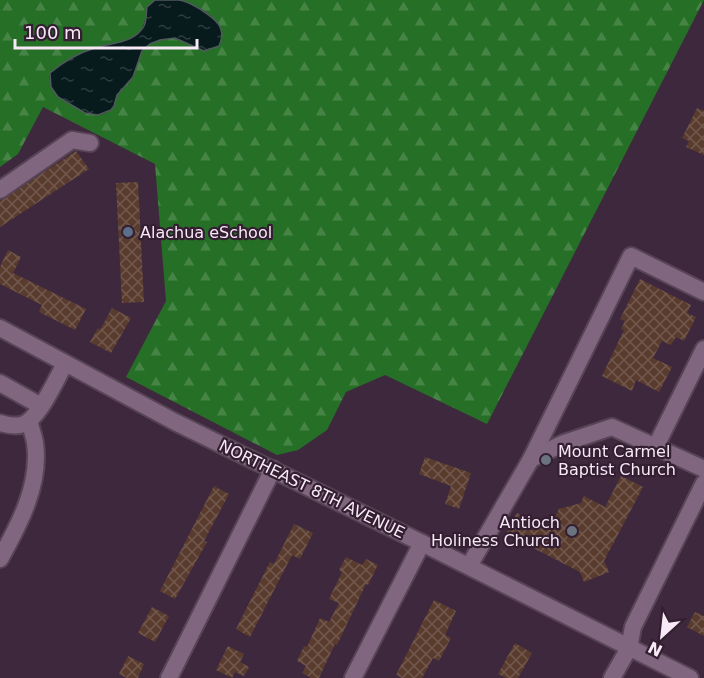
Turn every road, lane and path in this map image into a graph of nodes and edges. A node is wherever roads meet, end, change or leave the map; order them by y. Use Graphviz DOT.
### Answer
graph roads {
  1 [pos="90,144"];
  2 [pos="0,190"];
  3 [pos="704,292"];
  4 [pos="0,328"];
  5 [pos="704,348"];
  6 [pos="65,364"];
  7 [pos="0,382"];
  8 [pos="41,406"];
  9 [pos="29,421"];
  10 [pos="0,423"];
  11 [pos="656,446"];
  12 [pos="531,459"];
  13 [pos="273,469"];
  14 [pos="704,469"];
  15 [pos="704,483"];
  16 [pos="422,543"];
  17 [pos="0,559"];
  18 [pos="469,566"];
  19 [pos="629,648"];
  20 [pos="169,678"];
  21 [pos="353,678"];
  22 [pos="612,678"];
  23 [pos="690,678"];
  1 -- 2 [label="street"];
  3 -- 12 [label="street"];
  4 -- 6 [label="street, NORTHEAST 8TH AVENUE"];
  5 -- 11 [label="street"];
  6 -- 8 [label="street"];
  6 -- 13 [label="street, NORTHEAST 8TH AVENUE"];
  7 -- 8 [label="street"];
  8 -- 9 [label="street"];
  9 -- 10 [label="street"];
  9 -- 17 [label="street"];
  11 -- 12 [label="street"];
  11 -- 14 [label="street"];
  12 -- 18 [label="street"];
  13 -- 16 [label="street, NORTHEAST 8TH AVENUE"];
  13 -- 20 [label="street"];
  15 -- 19 [label="street"];
  16 -- 18 [label="street, NORTHEAST 8TH AVENUE"];
  16 -- 21 [label="street"];
  18 -- 19 [label="street, NORTHEAST 8TH AVENUE"];
  19 -- 22 [label="street"];
  19 -- 23 [label="street, NORTHEAST 8TH AVENUE"];
}
